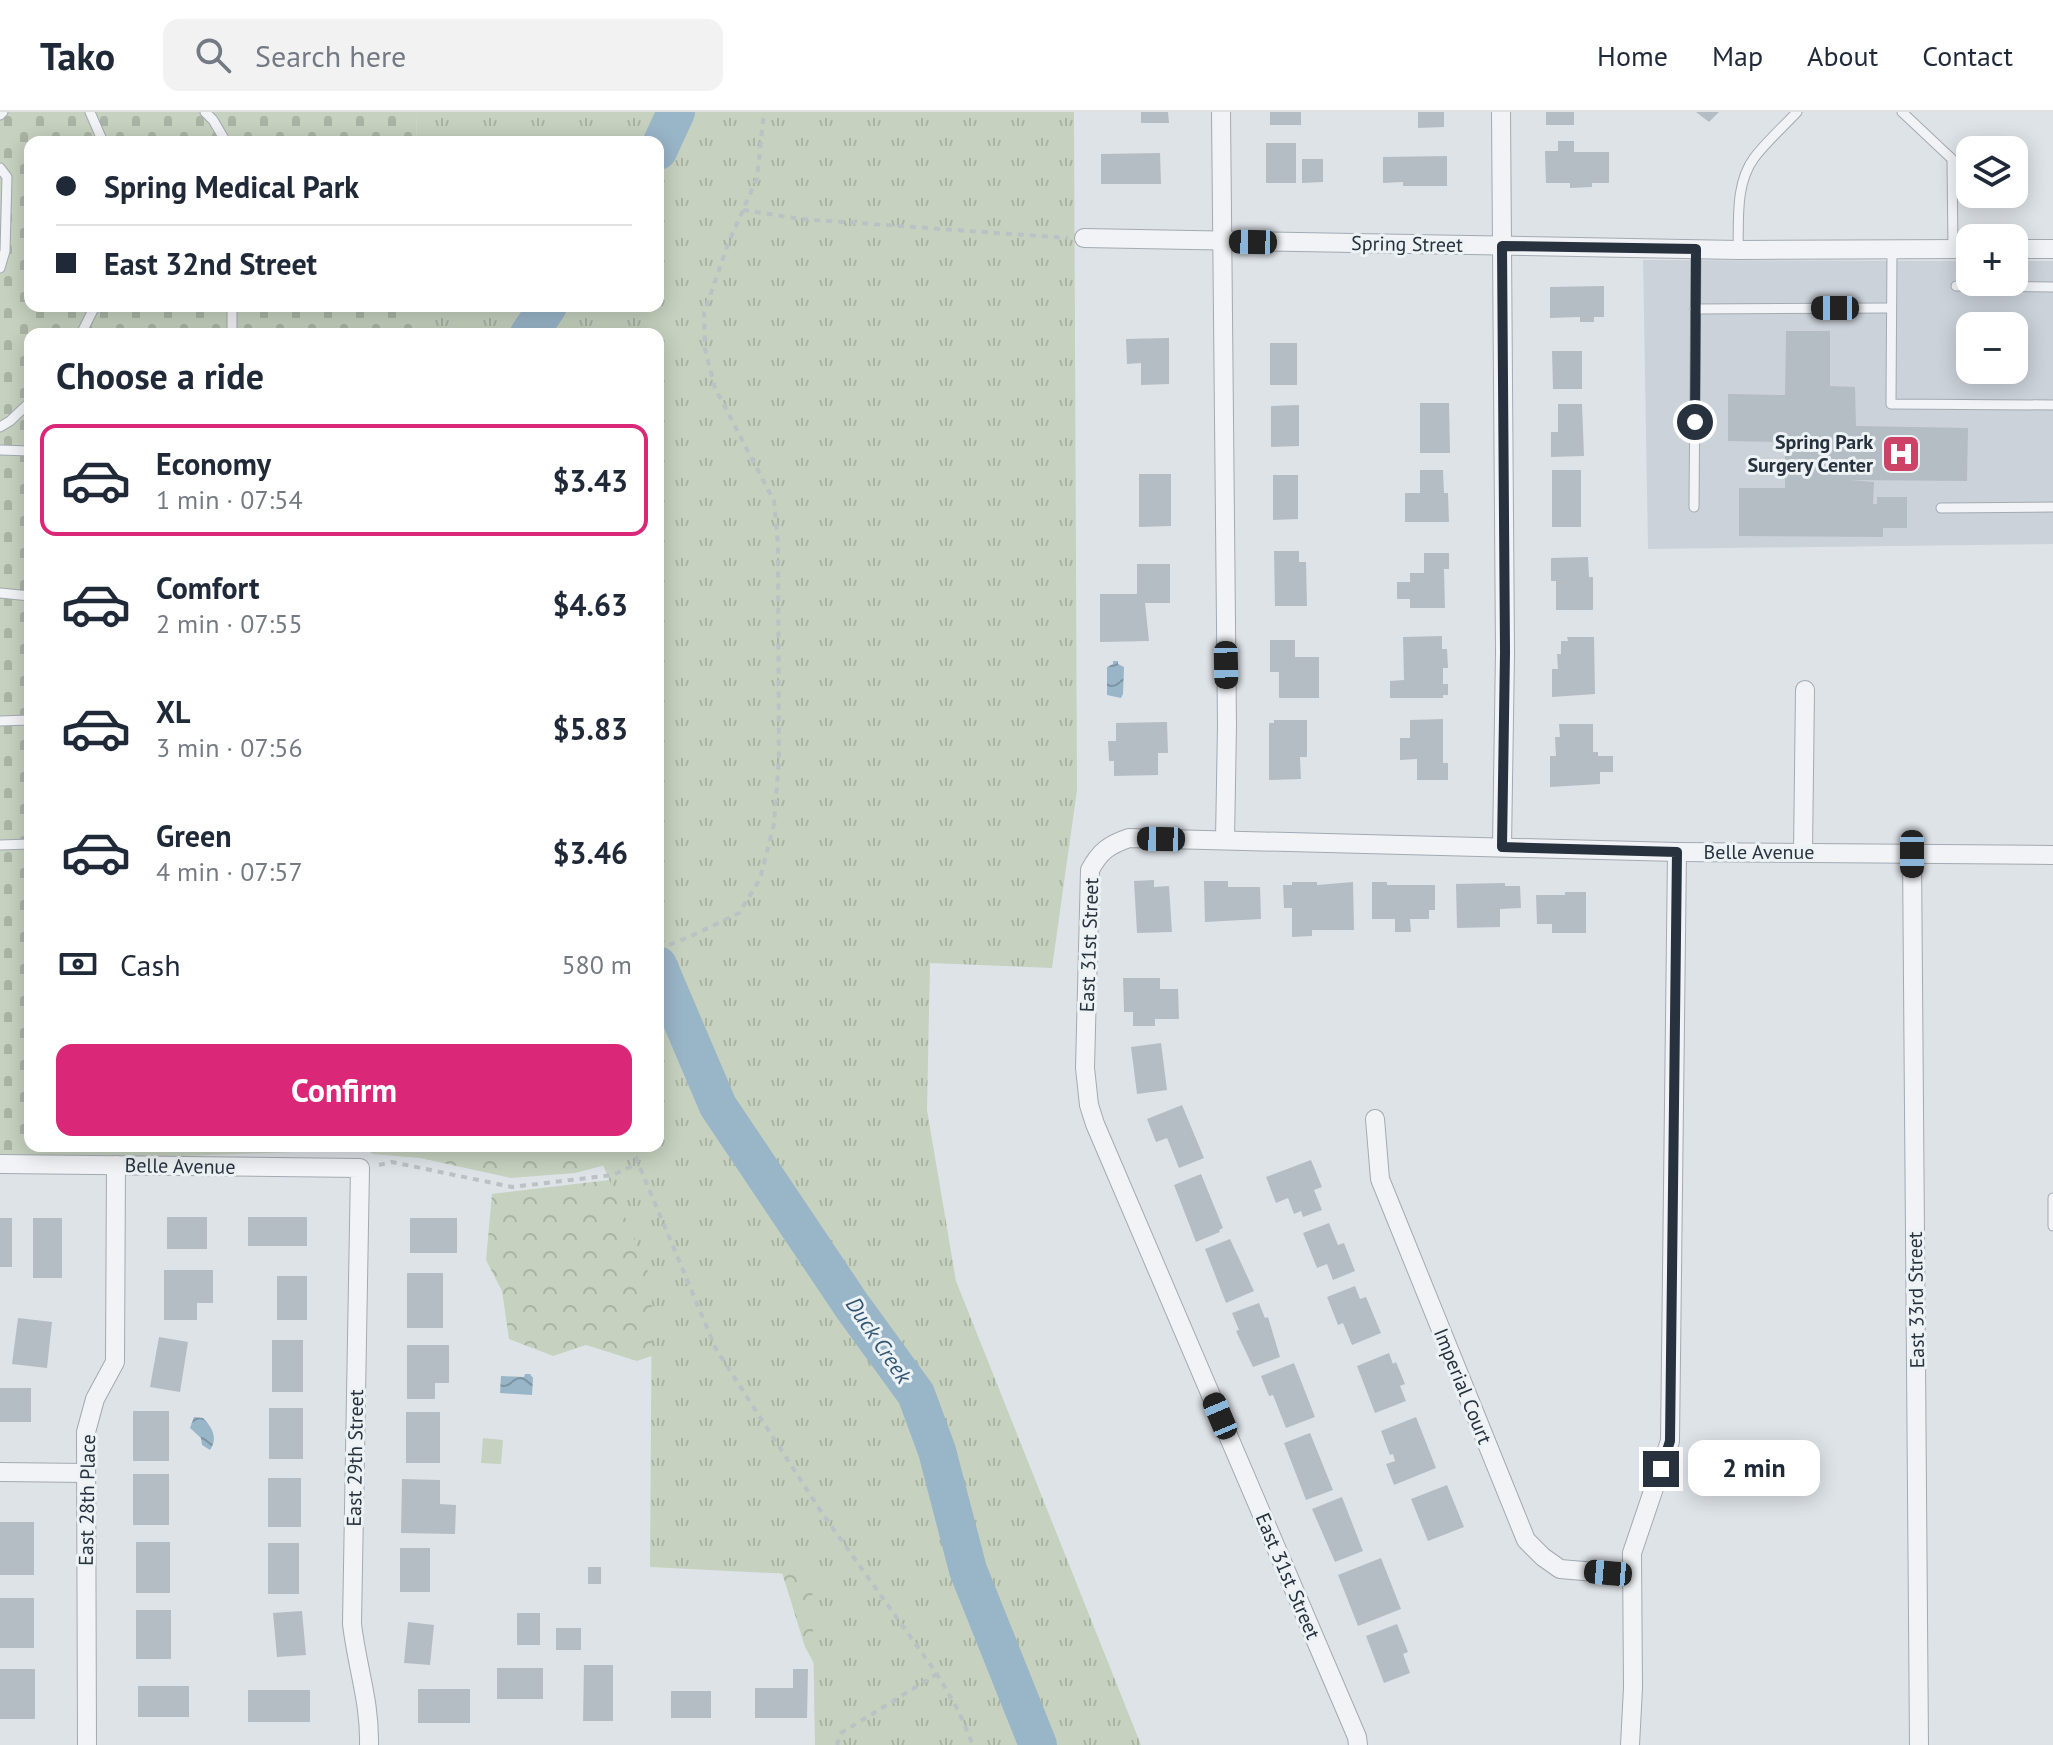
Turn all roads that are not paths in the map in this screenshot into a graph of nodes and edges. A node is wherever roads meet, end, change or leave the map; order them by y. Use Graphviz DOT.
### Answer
graph roads {
  1 [pos="90,112"];
  2 [pos="205,112"];
  3 [pos="1221,112"];
  4 [pos="1501,112"];
  5 [pos="1797,112"];
  6 [pos="1902,112"];
  7 [pos="100,136"];
  8 [pos="222,136"];
  9 [pos="0,168"];
  10 [pos="1959,224"];
  11 [pos="1084,238"];
  12 [pos="1222,241"];
  13 [pos="1502,246"];
  14 [pos="1696,249"];
  15 [pos="1956,249"];
  16 [pos="2028,249"];
  17 [pos="2053,249"];
  18 [pos="1738,250"];
  19 [pos="1892,250"];
  20 [pos="0,268"];
  21 [pos="2028,287"];
  22 [pos="2053,287"];
  23 [pos="1891,308"];
  24 [pos="1695,309"];
  25 [pos="2053,405"];
  26 [pos="24,408"];
  27 [pos="0,427"];
  28 [pos="0,450"];
  29 [pos="24,451"];
  30 [pos="1694,507"];
  31 [pos="2053,507"];
  32 [pos="1941,508"];
  33 [pos="0,593"];
  34 [pos="24,595"];
  35 [pos="1805,690"];
  36 [pos="24,720"];
  37 [pos="0,721"];
  38 [pos="1225,840"];
  39 [pos="24,844"];
  40 [pos="0,845"];
  41 [pos="1502,847"];
  42 [pos="1677,852"];
  43 [pos="1803,852"];
  44 [pos="1912,854"];
  45 [pos="2053,855"];
  46 [pos="1375,1119"];
  47 [pos="0,1164"];
  48 [pos="116,1165"];
  49 [pos="360,1168"];
  50 [pos="2053,1198"];
  51 [pos="2053,1226"];
  52 [pos="0,1472"];
  53 [pos="86,1473"];
  54 [pos="1631,1575"];
  55 [pos="87,1745"];
  56 [pos="369,1745"];
  57 [pos="1358,1745"];
  58 [pos="1630,1745"];
  59 [pos="1919,1745"];
  1 -- 7 [label="lane"];
  2 -- 8 [label="lane"];
  3 -- 12 [label="street"];
  4 -- 13 [label="street"];
  5 -- 18 [label="lane"];
  6 -- 10 [label="lane"];
  9 -- 20 [label="lane"];
  11 -- 12 [label="street, Spring Street"];
  12 -- 13 [label="street, Spring Street"];
  12 -- 38 [label="street"];
  13 -- 14 [label="street, Spring Street"];
  13 -- 41 [label="street"];
  14 -- 18 [label="street, Spring Street"];
  14 -- 24 [label="lane"];
  15 -- 19 [label="street, Spring Street"];
  16 -- 17 [label="street"];
  18 -- 19 [label="street, Spring Street"];
  19 -- 23 [label="lane"];
  21 -- 22 [label="lane"];
  23 -- 24 [label="lane"];
  23 -- 25 [label="lane"];
  24 -- 30 [label="lane"];
  26 -- 27 [label="lane"];
  28 -- 29 [label="lane"];
  31 -- 32 [label="lane"];
  33 -- 34 [label="lane"];
  35 -- 43 [label="street"];
  36 -- 37 [label="lane"];
  38 -- 41 [label="street, Belle Avenue"];
  38 -- 57 [label="street, East 31st Street"];
  39 -- 40 [label="lane"];
  41 -- 42 [label="street, Belle Avenue"];
  42 -- 43 [label="street, Belle Avenue"];
  42 -- 54 [label="street"];
  43 -- 44 [label="street, Belle Avenue"];
  44 -- 45 [label="street, Belle Avenue"];
  44 -- 59 [label="street, East 33rd Street"];
  46 -- 54 [label="street, Imperial Court"];
  47 -- 48 [label="street, Belle Avenue"];
  48 -- 49 [label="street, Belle Avenue"];
  48 -- 53 [label="street, East 28th Place"];
  49 -- 56 [label="street, East 29th Street"];
  50 -- 51 [label="lane"];
  52 -- 53 [label="street"];
  53 -- 55 [label="street, East 28th Place"];
  54 -- 58 [label="street"];
}
